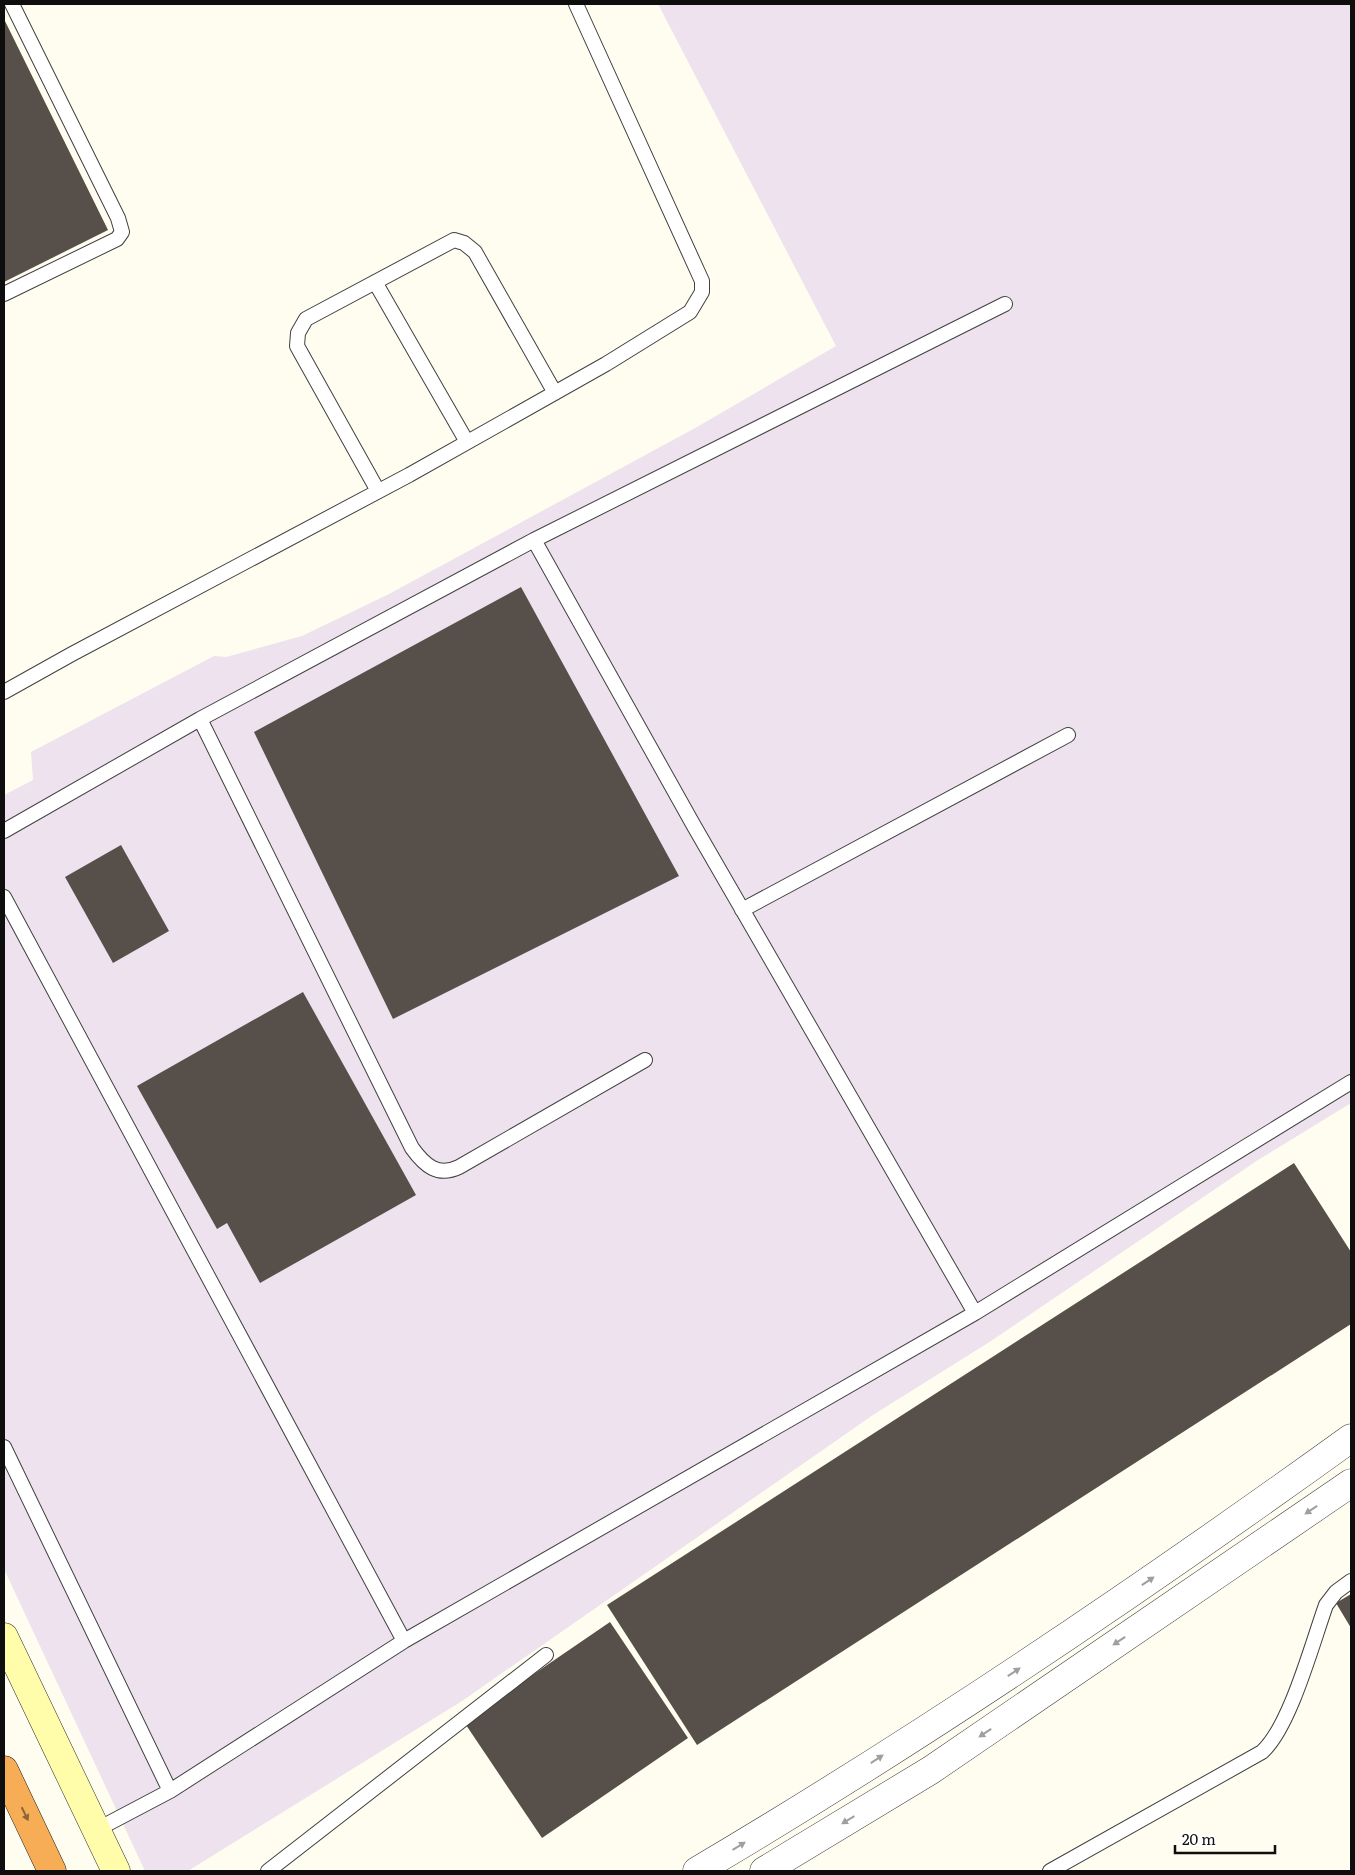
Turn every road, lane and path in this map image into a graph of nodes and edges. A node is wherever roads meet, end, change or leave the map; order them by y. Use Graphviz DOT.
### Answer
graph roads {
  1 [pos="12,4"];
  2 [pos="576,4"];
  3 [pos="375,282"];
  4 [pos="4,294"];
  5 [pos="1005,304"];
  6 [pos="555,393"];
  7 [pos="467,442"];
  8 [pos="378,491"];
  9 [pos="534,540"];
  10 [pos="4,692"];
  11 [pos="200,719"];
  12 [pos="1068,735"];
  13 [pos="4,831"];
  14 [pos="4,897"];
  15 [pos="742,910"];
  16 [pos="645,1060"];
  17 [pos="1351,1082"];
  18 [pos="975,1313"];
  19 [pos="1351,1438"];
  20 [pos="4,1447"];
  21 [pos="1351,1483"];
  22 [pos="1351,1581"];
  23 [pos="4,1638"];
  24 [pos="404,1641"];
  25 [pos="546,1655"];
  26 [pos="4,1770"];
  27 [pos="170,1791"];
  28 [pos="96,1830"];
  29 [pos="52,1871"];
  30 [pos="116,1871"];
  31 [pos="268,1871"];
  32 [pos="697,1871"];
  33 [pos="764,1871"];
  34 [pos="1050,1871"];
  1 -- 4 [label="lane"];
  2 -- 6 [label="lane"];
  3 -- 6 [label="lane"];
  3 -- 7 [label="lane"];
  3 -- 8 [label="lane"];
  5 -- 9 [label="lane"];
  6 -- 7 [label="lane"];
  7 -- 8 [label="lane"];
  8 -- 10 [label="lane"];
  9 -- 11 [label="lane"];
  9 -- 15 [label="lane"];
  11 -- 13 [label="lane"];
  11 -- 16 [label="lane"];
  12 -- 15 [label="lane"];
  14 -- 24 [label="lane"];
  15 -- 18 [label="lane"];
  17 -- 18 [label="lane"];
  18 -- 24 [label="lane"];
  32 -- 19 [label="street, one-way"];
  20 -- 27 [label="lane"];
  21 -- 33 [label="street, one-way"];
  22 -- 34 [label="lane"];
  23 -- 28 [label="main road"];
  24 -- 27 [label="lane"];
  25 -- 31 [label="lane"];
  26 -- 29 [label="highway, one-way"];
  27 -- 28 [label="lane"];
  28 -- 30 [label="main road"];
}
